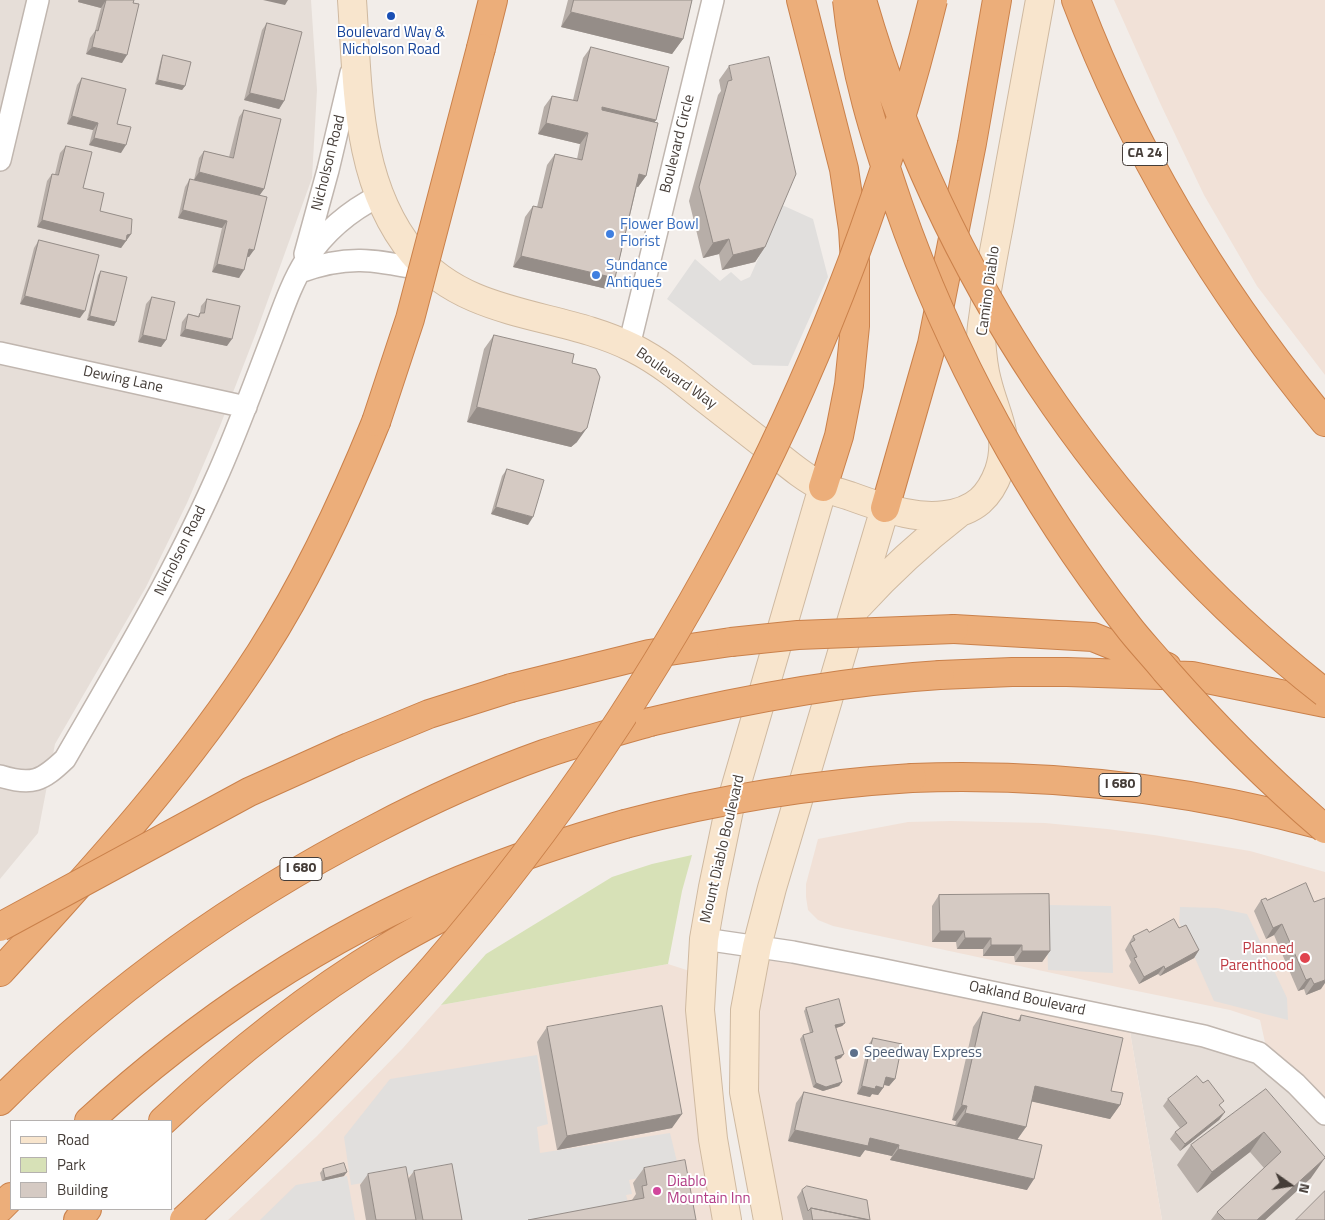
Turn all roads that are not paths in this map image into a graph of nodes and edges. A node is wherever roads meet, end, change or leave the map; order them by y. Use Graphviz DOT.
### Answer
graph roads {
  1 [pos="38,0"];
  2 [pos="352,0"];
  3 [pos="494,0"];
  4 [pos="713,0"];
  5 [pos="801,0"];
  6 [pos="846,0"];
  7 [pos="862,0"];
  8 [pos="933,0"];
  9 [pos="997,0"];
  10 [pos="1040,0"];
  11 [pos="1076,0"];
  12 [pos="356,53"];
  13 [pos="0,160"];
  14 [pos="379,196"];
  15 [pos="430,271"];
  16 [pos="300,272"];
  17 [pos="629,346"];
  18 [pos="0,353"];
  19 [pos="246,408"];
  20 [pos="1325,422"];
  21 [pos="822,487"];
  22 [pos="884,508"];
  23 [pos="959,513"];
  24 [pos="856,608"];
  25 [pos="1192,676"];
  26 [pos="1325,693"];
  27 [pos="1325,702"];
  28 [pos="4,778"];
  29 [pos="625,824"];
  30 [pos="1325,828"];
  31 [pos="0,926"];
  32 [pos="704,939"];
  33 [pos="757,946"];
  34 [pos="0,972"];
  35 [pos="0,1101"];
  36 [pos="1325,1114"];
  37 [pos="90,1120"];
  38 [pos="164,1120"];
  39 [pos="10,1198"];
  40 [pos="0,1208"];
  41 [pos="86,1210"];
  42 [pos="78,1220"];
  43 [pos="184,1220"];
  44 [pos="727,1220"];
  45 [pos="768,1220"];
  1 -- 13 [label="street"];
  2 -- 12 [label="street, Boulevard Way"];
  3 -- 34 [label="highway, bridge"];
  4 -- 17 [label="street, Boulevard Circle"];
  5 -- 21 [label="highway"];
  6 -- 30 [label="highway, bridge"];
  7 -- 26 [label="highway, bridge"];
  8 -- 43 [label="highway, bridge"];
  9 -- 22 [label="highway"];
  10 -- 23 [label="street, Camino Diablo"];
  11 -- 20 [label="highway, CA 24"];
  12 -- 14 [label="street, Boulevard Way"];
  12 -- 16 [label="street, Nicholson Road"];
  14 -- 15 [label="street, Boulevard Way"];
  14 -- 16 [label="street, Nicholson Road"];
  15 -- 16 [label="street, Boulevard Way"];
  15 -- 17 [label="street, Boulevard Way"];
  16 -- 19 [label="street, Nicholson Road"];
  17 -- 21 [label="street, Boulevard Way"];
  18 -- 19 [label="street, Dewing Lane"];
  19 -- 28 [label="street, Nicholson Road"];
  21 -- 22 [label="street, Camino Diablo"];
  21 -- 32 [label="street, Mount Diablo Boulevard"];
  22 -- 23 [label="street, Camino Diablo"];
  22 -- 24 [label="street"];
  23 -- 24 [label="street"];
  24 -- 33 [label="street"];
  25 -- 27 [label="highway, I 680"];
  25 -- 31 [label="highway, bridge"];
  25 -- 35 [label="highway, I 680, bridge"];
  29 -- 30 [label="highway, I 680, bridge"];
  29 -- 37 [label="highway, I 680"];
  29 -- 38 [label="highway"];
  32 -- 33 [label="street, Oakland Boulevard"];
  32 -- 44 [label="street, Mount Diablo Boulevard"];
  33 -- 36 [label="street, Oakland Boulevard"];
  33 -- 45 [label="street"];
  39 -- 40 [label="highway"];
  41 -- 42 [label="highway"];
}
